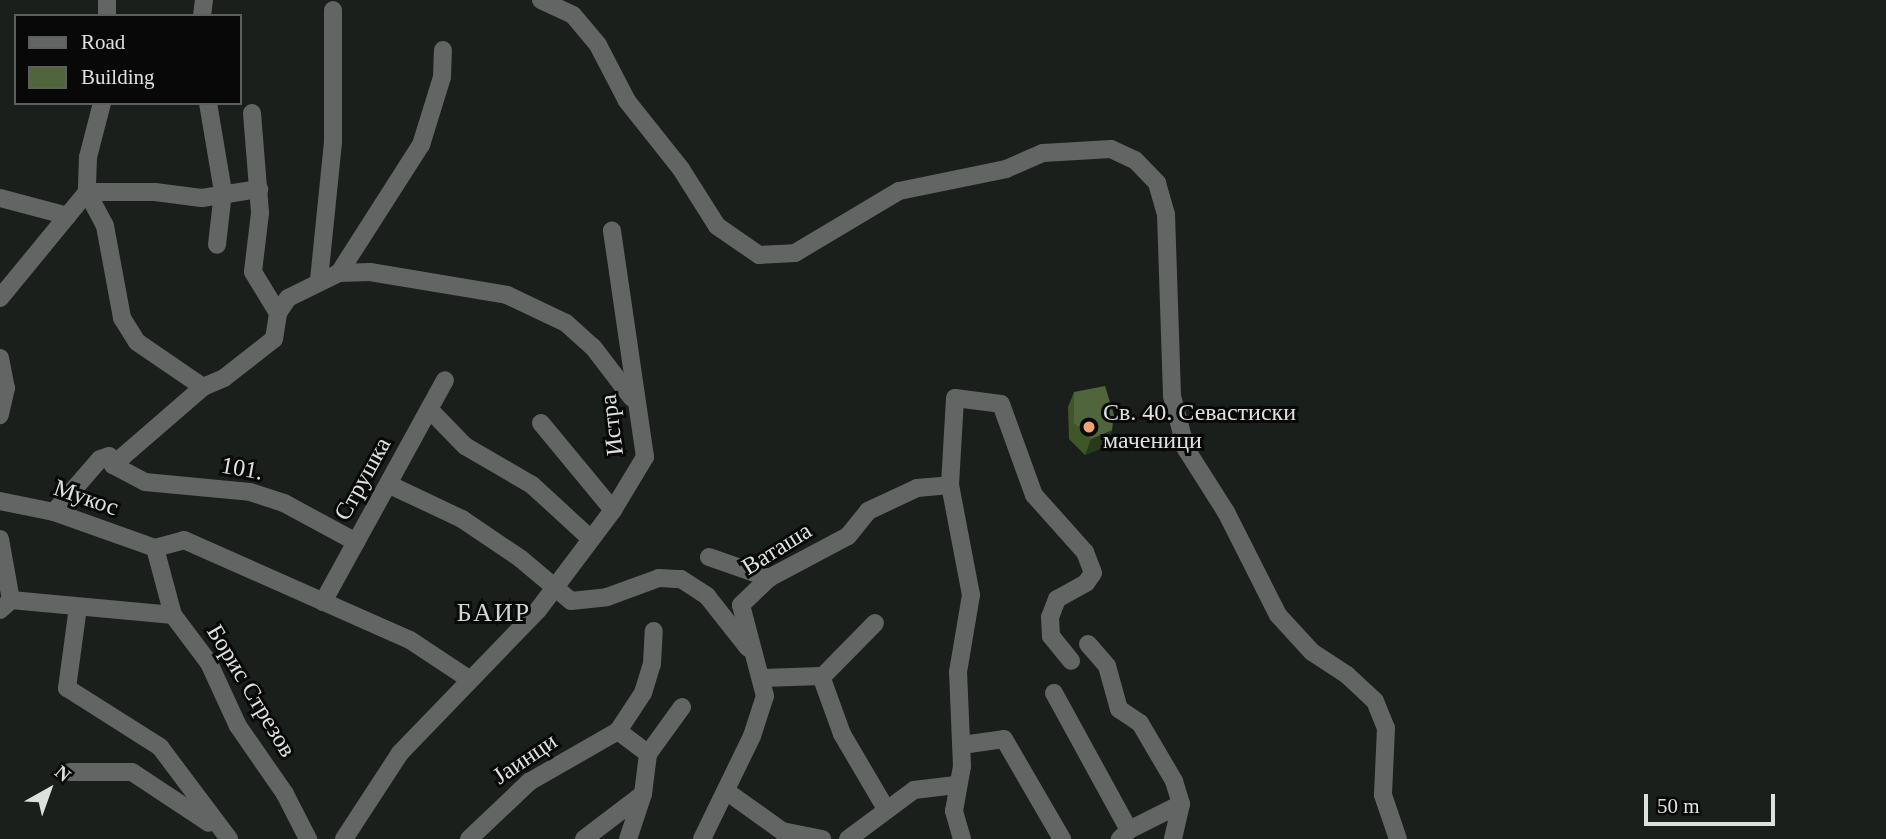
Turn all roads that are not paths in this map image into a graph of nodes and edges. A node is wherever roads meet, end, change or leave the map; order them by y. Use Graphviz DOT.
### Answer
graph roads {
  1 [pos="541,0"];
  2 [pos="333,10"];
  3 [pos="443,50"];
  4 [pos="101,105"];
  5 [pos="208,105"];
  6 [pos="252,113"];
  7 [pos="259,189"];
  8 [pos="87,192"];
  9 [pos="223,192"];
  10 [pos="0,198"];
  11 [pos="68,216"];
  12 [pos="612,230"];
  13 [pos="217,245"];
  14 [pos="339,274"];
  15 [pos="319,280"];
  16 [pos="0,298"];
  17 [pos="278,313"];
  18 [pos="0,358"];
  19 [pos="445,380"];
  20 [pos="203,387"];
  21 [pos="634,401"];
  22 [pos="429,409"];
  23 [pos="0,415"];
  24 [pos="541,423"];
  25 [pos="113,465"];
  26 [pos="390,485"];
  27 [pos="950,485"];
  28 [pos="0,501"];
  29 [pos="613,510"];
  30 [pos="54,512"];
  31 [pos="0,539"];
  32 [pos="591,539"];
  33 [pos="356,542"];
  34 [pos="155,548"];
  35 [pos="709,557"];
  36 [pos="769,578"];
  37 [pos="554,589"];
  38 [pos="323,602"];
  39 [pos="6,605"];
  40 [pos="78,607"];
  41 [pos="173,615"];
  42 [pos="875,623"];
  43 [pos="654,631"];
  44 [pos="1088,644"];
  45 [pos="757,660"];
  46 [pos="1071,661"];
  47 [pos="763,678"];
  48 [pos="821,678"];
  49 [pos="469,679"];
  50 [pos="1054,693"];
  51 [pos="682,707"];
  52 [pos="618,731"];
  53 [pos="962,745"];
  54 [pos="648,754"];
  55 [pos="71,772"];
  56 [pos="956,785"];
  57 [pos="726,791"];
  58 [pos="643,794"];
  59 [pos="1181,804"];
  60 [pos="886,809"];
  61 [pos="223,834"];
  62 [pos="1125,835"];
  63 [pos="308,839"];
  64 [pos="344,839"];
  65 [pos="469,839"];
  66 [pos="584,839"];
  67 [pos="628,839"];
  68 [pos="702,839"];
  69 [pos="822,839"];
  70 [pos="848,839"];
  71 [pos="962,839"];
  72 [pos="1062,839"];
  73 [pos="1172,839"];
  74 [pos="1398,839"];
  1 -- 74 [label="street"];
  2 -- 15 [label="street"];
  3 -- 14 [label="street"];
  4 -- 8 [label="street"];
  5 -- 9 [label="street"];
  6 -- 7 [label="street"];
  7 -- 9 [label="street"];
  7 -- 17 [label="street"];
  8 -- 9 [label="street"];
  8 -- 11 [label="street"];
  8 -- 20 [label="street"];
  9 -- 13 [label="street"];
  10 -- 11 [label="street"];
  11 -- 16 [label="street"];
  12 -- 21 [label="street, Истра"];
  14 -- 15 [label="street"];
  14 -- 21 [label="street"];
  15 -- 17 [label="street"];
  17 -- 20 [label="street"];
  18 -- 23 [label="street"];
  19 -- 22 [label="street, Струшка"];
  20 -- 25 [label="street"];
  21 -- 29 [label="street, Истра"];
  22 -- 26 [label="street, Струшка"];
  22 -- 32 [label="street"];
  24 -- 29 [label="street"];
  25 -- 30 [label="street"];
  25 -- 33 [label="street, 101."];
  26 -- 33 [label="street, Струшка"];
  26 -- 37 [label="street"];
  27 -- 36 [label="street, Ваташа"];
  27 -- 46 [label="street"];
  27 -- 53 [label="street"];
  28 -- 30 [label="street, Мукос"];
  29 -- 32 [label="street, Истра"];
  30 -- 34 [label="street, Мукос"];
  31 -- 39 [label="street"];
  32 -- 37 [label="street, Истра"];
  33 -- 38 [label="street, Струшка"];
  34 -- 38 [label="street"];
  34 -- 41 [label="street"];
  35 -- 36 [label="street"];
  36 -- 45 [label="street, Ваташа"];
  37 -- 45 [label="street"];
  37 -- 49 [label="street, Истра"];
  38 -- 49 [label="street"];
  39 -- 40 [label="street, Борис Стрезов"];
  40 -- 41 [label="street, Борис Стрезов"];
  40 -- 61 [label="street"];
  41 -- 63 [label="street, Борис Стрезов"];
  42 -- 48 [label="street"];
  43 -- 52 [label="street"];
  44 -- 59 [label="street"];
  45 -- 47 [label="street, Ваташа"];
  47 -- 48 [label="street"];
  47 -- 57 [label="street, Ваташа"];
  48 -- 60 [label="street"];
  49 -- 64 [label="street, Истра"];
  50 -- 62 [label="street"];
  51 -- 54 [label="street"];
  52 -- 54 [label="street"];
  52 -- 65 [label="street, Јаинци"];
  53 -- 56 [label="street"];
  53 -- 72 [label="street"];
  54 -- 58 [label="street"];
  55 -- 61 [label="street"];
  56 -- 60 [label="street"];
  56 -- 71 [label="street"];
  57 -- 68 [label="street, Ваташа"];
  57 -- 69 [label="street"];
  58 -- 66 [label="street"];
  58 -- 67 [label="street"];
  59 -- 62 [label="street"];
  59 -- 73 [label="street"];
  60 -- 70 [label="street"];
}
